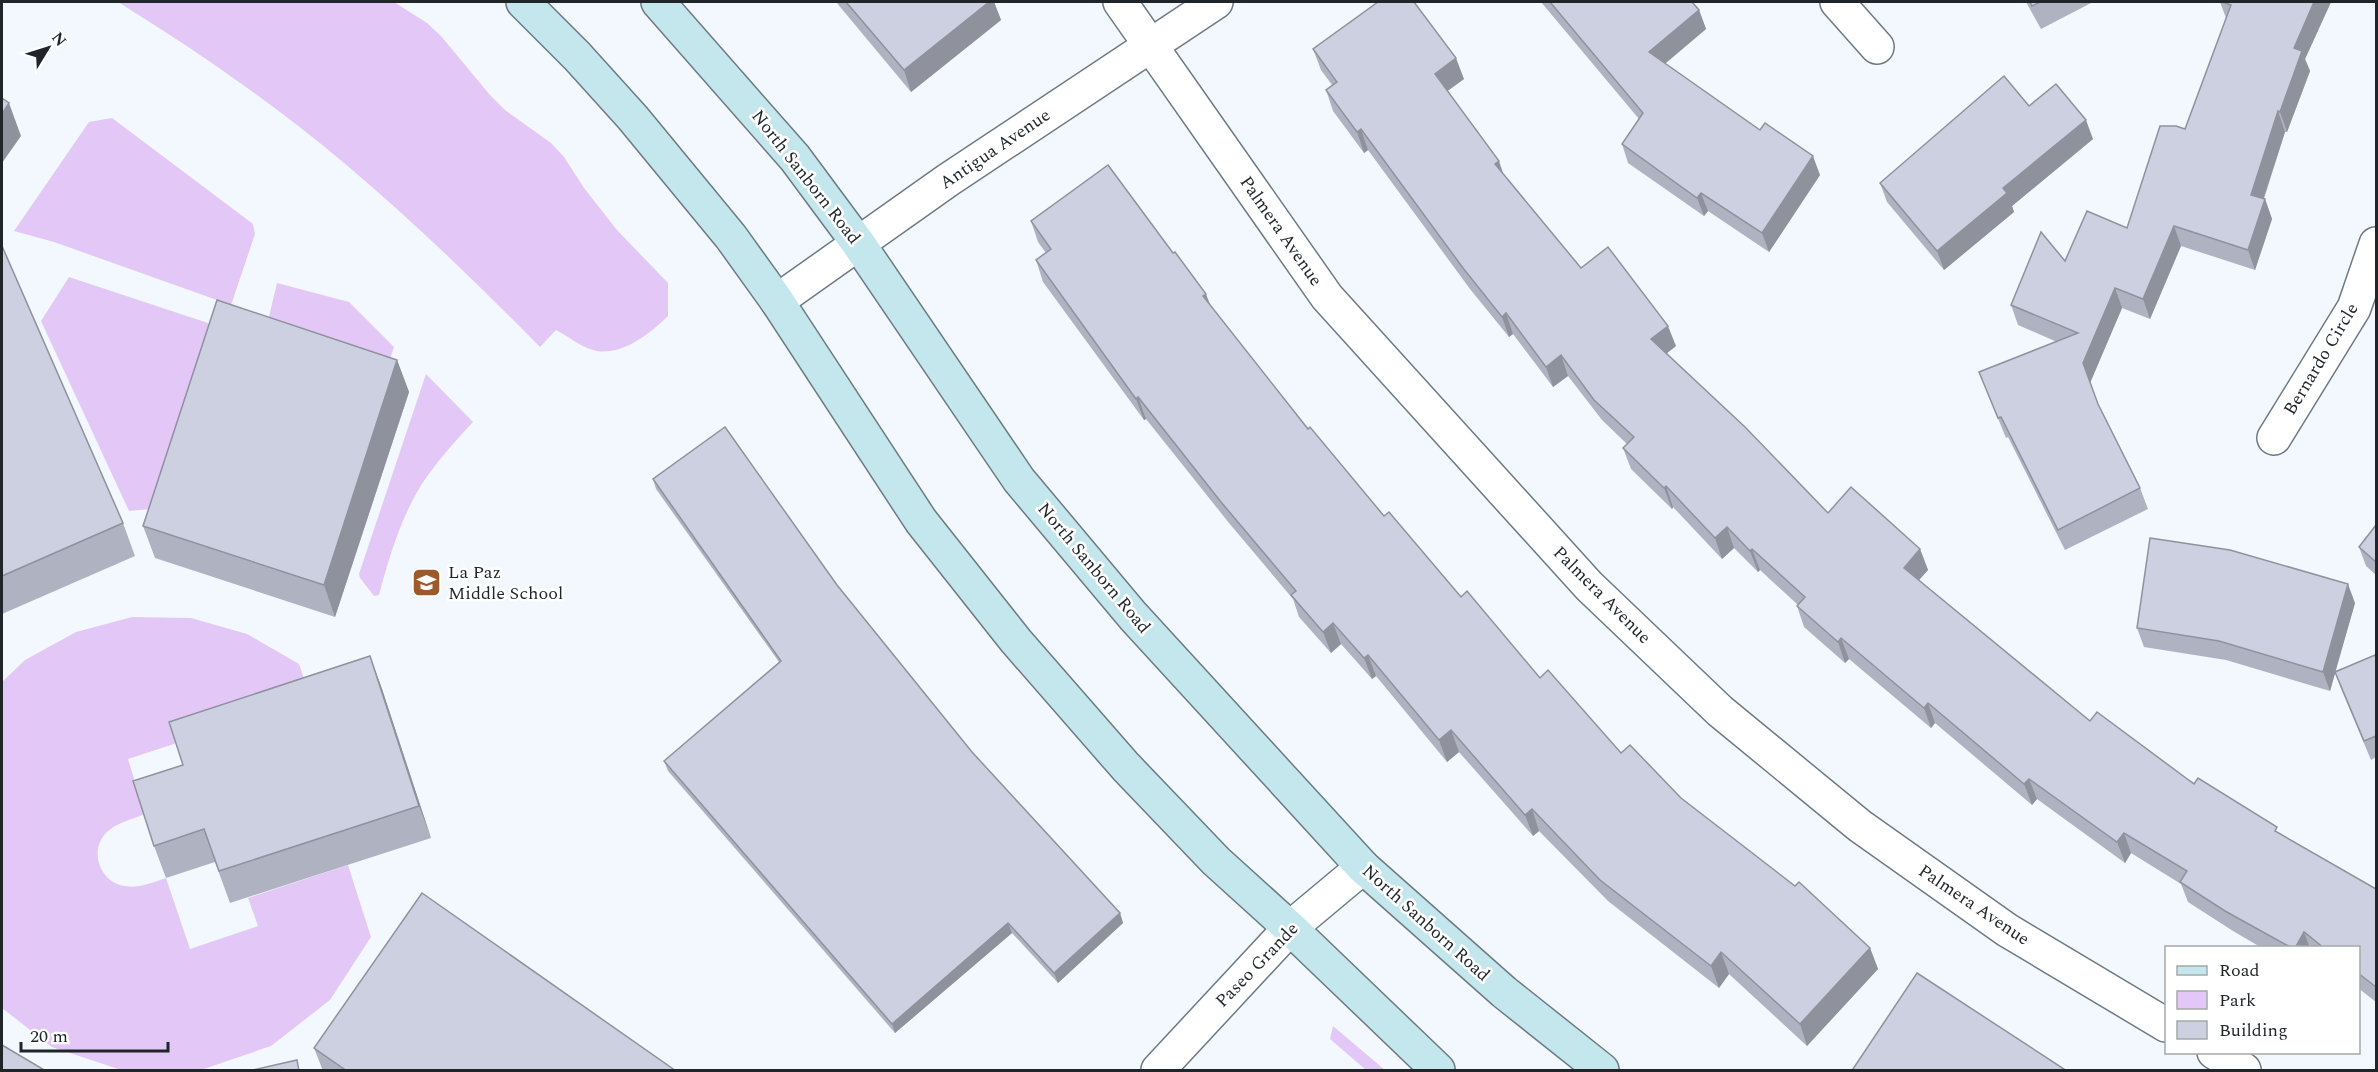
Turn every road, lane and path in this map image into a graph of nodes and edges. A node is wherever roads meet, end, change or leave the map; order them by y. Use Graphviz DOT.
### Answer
graph roads {
  1 [pos="523,2"];
  2 [pos="658,2"];
  3 [pos="1120,2"];
  4 [pos="1216,2"];
  5 [pos="1837,2"];
  6 [pos="1151,45"];
  7 [pos="1877,47"];
  8 [pos="858,243"];
  9 [pos="2376,244"];
  10 [pos="777,301"];
  11 [pos="2274,438"];
  12 [pos="1363,867"];
  13 [pos="1290,928"];
  14 [pos="2165,1023"];
  15 [pos="2216,1054"];
  16 [pos="1158,1071"];
  17 [pos="1438,1071"];
  18 [pos="1602,1071"];
  19 [pos="2244,1071"];
  1 -- 10 [label="main road"];
  2 -- 8 [label="main road, North Sanborn Road"];
  3 -- 6 [label="street, Palmera Avenue"];
  4 -- 6 [label="street, Antigua Avenue"];
  5 -- 7 [label="street"];
  6 -- 8 [label="street, Antigua Avenue"];
  6 -- 14 [label="street, Palmera Avenue"];
  8 -- 10 [label="street, Antigua Avenue"];
  8 -- 12 [label="main road, North Sanborn Road"];
  9 -- 11 [label="street, Bernardo Circle"];
  10 -- 13 [label="main road"];
  12 -- 13 [label="street, Paseo Grande"];
  12 -- 18 [label="main road, North Sanborn Road"];
  13 -- 16 [label="street, Paseo Grande"];
  13 -- 17 [label="main road"];
  15 -- 19 [label="street"];
}
